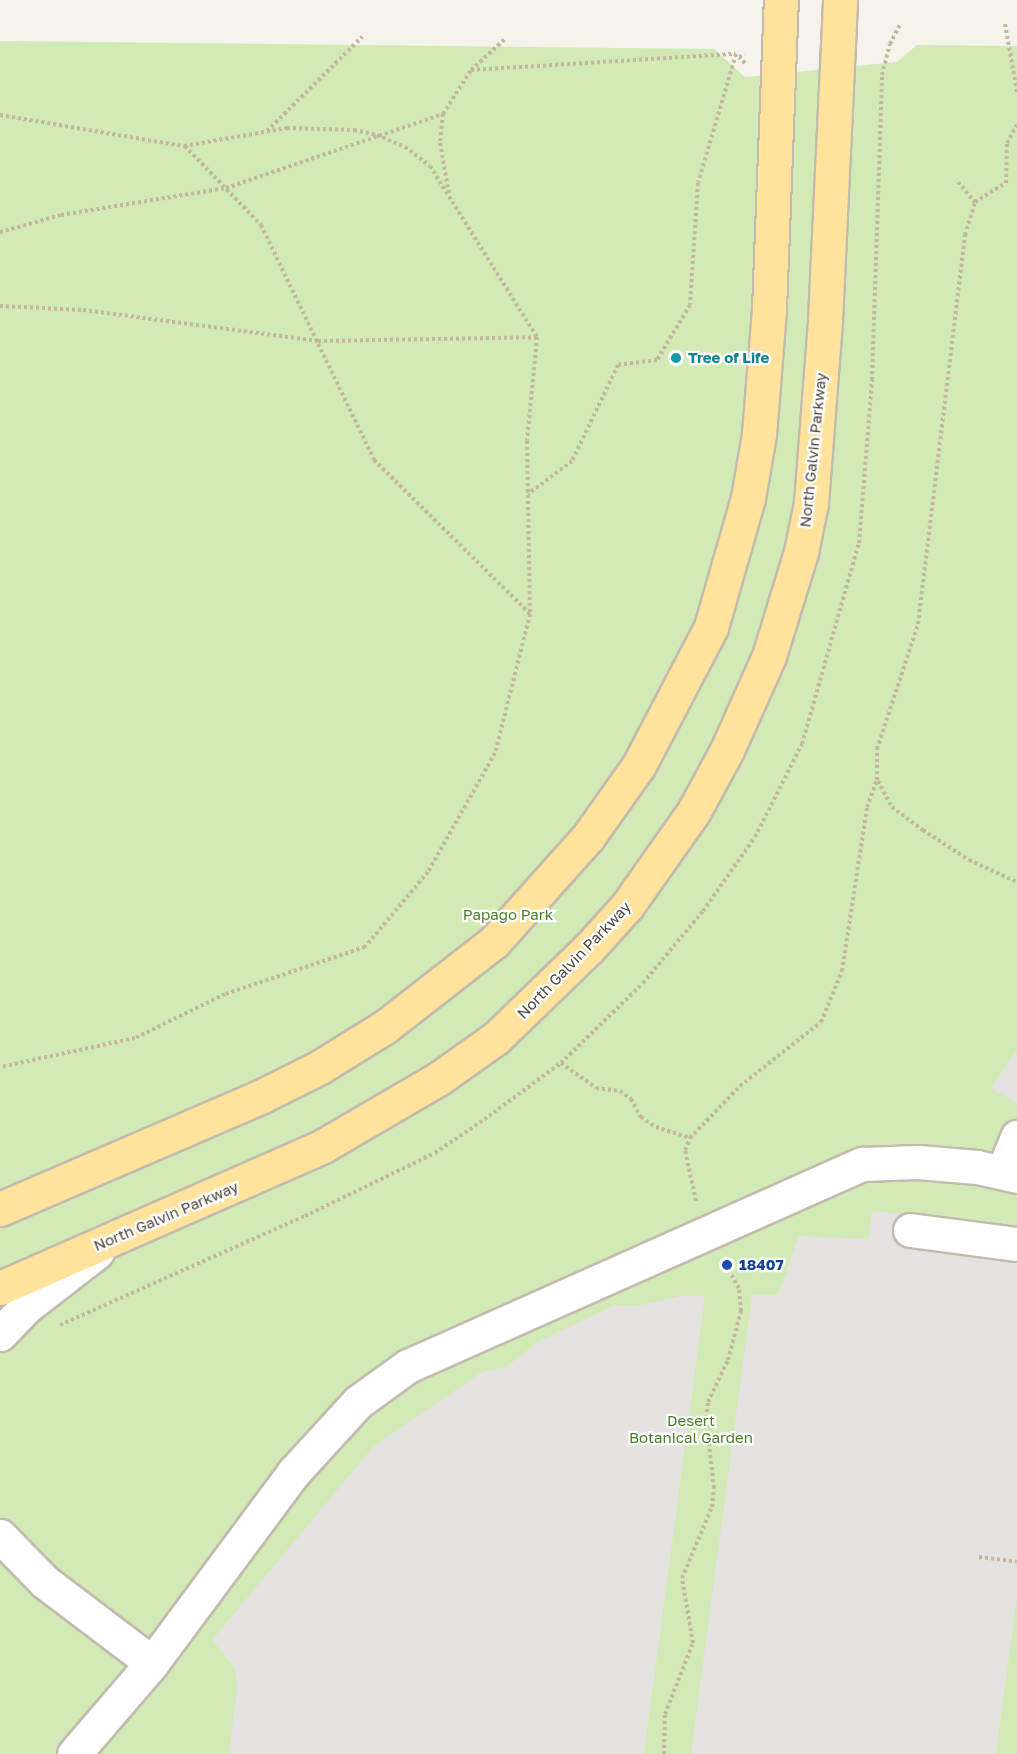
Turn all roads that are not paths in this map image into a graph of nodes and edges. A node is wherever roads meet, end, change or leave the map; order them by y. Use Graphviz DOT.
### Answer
graph roads {
  1 [pos="781,0"];
  2 [pos="840,0"];
  3 [pos="1017,1137"];
  4 [pos="1010,1174"];
  5 [pos="0,1209"];
  6 [pos="910,1230"];
  7 [pos="117,1237"];
  8 [pos="1017,1244"];
  9 [pos="0,1288"];
  10 [pos="0,1334"];
  11 [pos="0,1536"];
  12 [pos="152,1662"];
  13 [pos="80,1752"];
  1 -- 5 [label="main road"];
  2 -- 7 [label="main road, North Galvin Parkway"];
  3 -- 4 [label="street"];
  4 -- 12 [label="street"];
  6 -- 8 [label="street"];
  7 -- 9 [label="main road, North Galvin Parkway"];
  7 -- 10 [label="street"];
  11 -- 12 [label="street"];
  12 -- 13 [label="street"];
}
